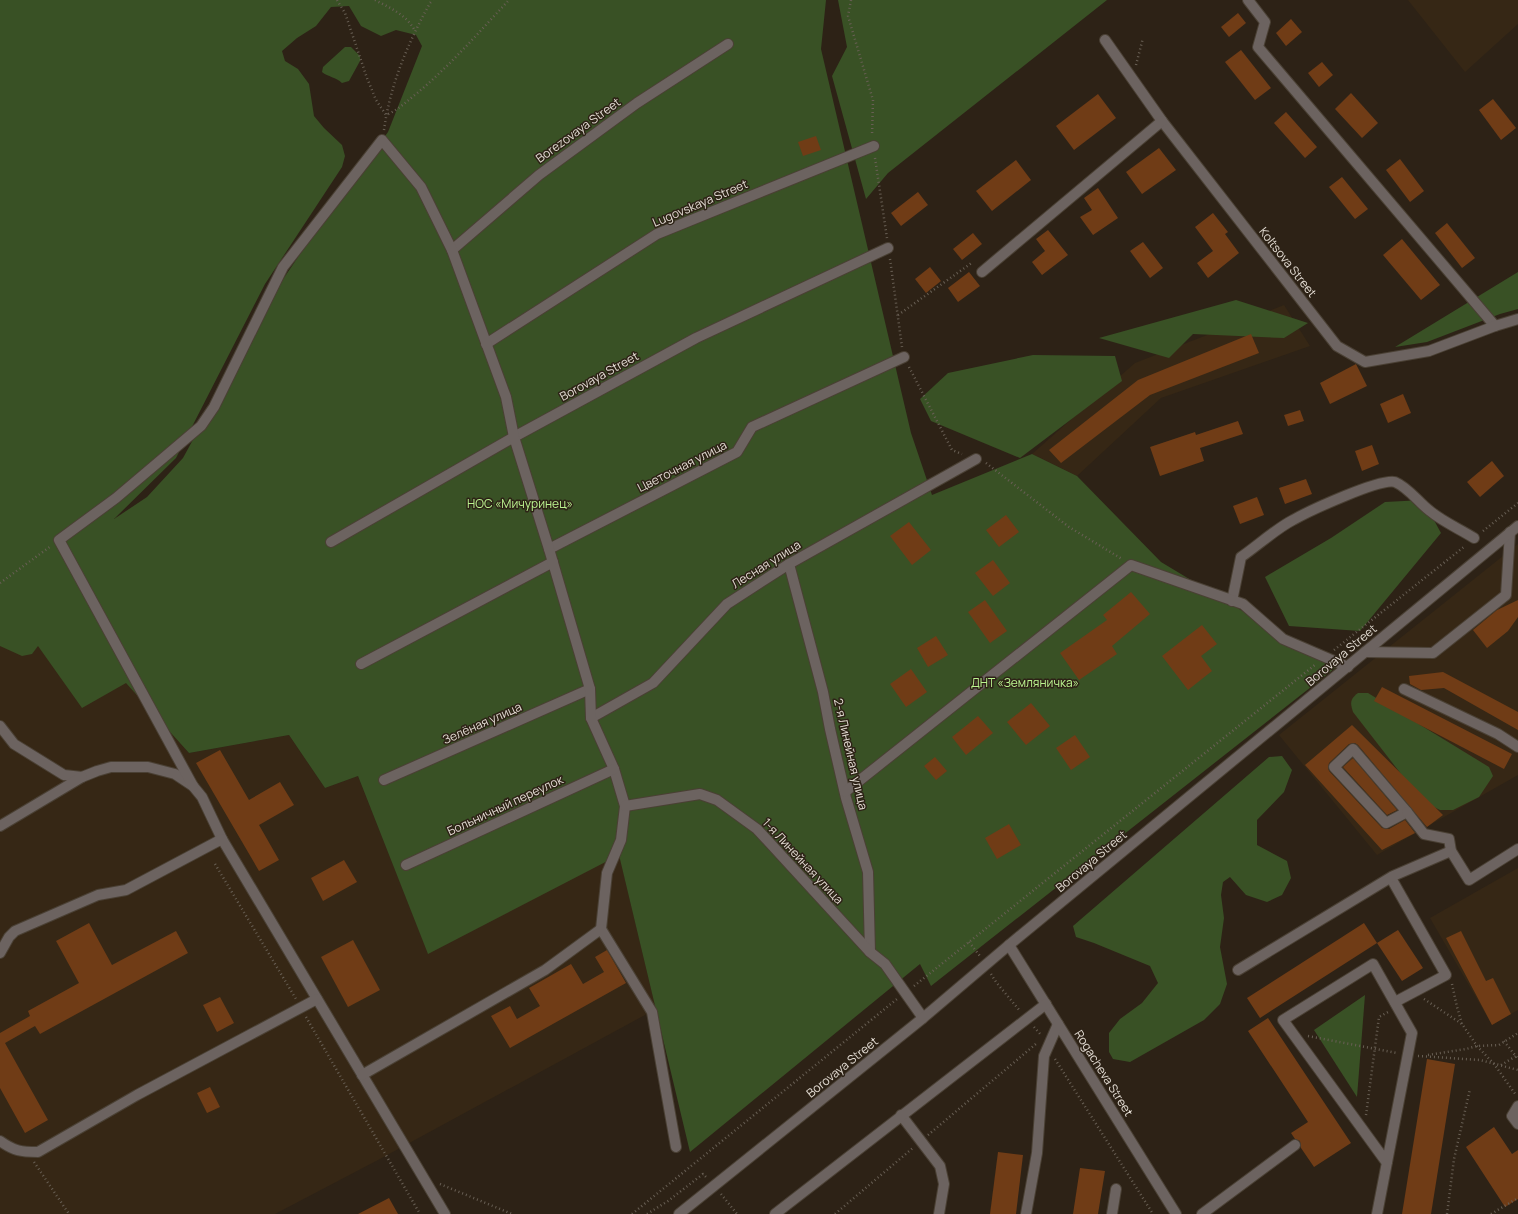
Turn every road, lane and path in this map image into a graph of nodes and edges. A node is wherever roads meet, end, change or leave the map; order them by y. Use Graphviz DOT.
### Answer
graph roads {
  1 [pos="337,0"];
  2 [pos="375,0"];
  3 [pos="433,0"];
  4 [pos="509,0"];
  5 [pos="851,0"];
  6 [pos="1248,0"];
  7 [pos="415,31"];
  8 [pos="1144,38"];
  9 [pos="1104,40"];
  10 [pos="728,44"];
  11 [pos="1132,79"];
  12 [pos="386,115"];
  13 [pos="1162,120"];
  14 [pos="382,140"];
  15 [pos="874,146"];
  16 [pos="888,248"];
  17 [pos="452,250"];
  18 [pos="973,262"];
  19 [pos="982,272"];
  20 [pos="898,315"];
  21 [pos="1518,319"];
  22 [pos="1495,326"];
  23 [pos="486,344"];
  24 [pos="904,357"];
  25 [pos="514,437"];
  26 [pos="976,459"];
  27 [pos="1518,503"];
  28 [pos="1514,529"];
  29 [pos="1474,538"];
  30 [pos="60,540"];
  31 [pos="331,542"];
  32 [pos="549,549"];
  33 [pos="553,562"];
  34 [pos="789,564"];
  35 [pos="1131,564"];
  36 [pos="0,583"];
  37 [pos="1232,600"];
  38 [pos="1365,652"];
  39 [pos="1325,657"];
  40 [pos="362,664"];
  41 [pos="1348,666"];
  42 [pos="590,689"];
  43 [pos="1404,689"];
  44 [pos="591,718"];
  45 [pos="0,726"];
  46 [pos="1518,747"];
  47 [pos="614,769"];
  48 [pos="82,777"];
  49 [pos="384,780"];
  50 [pos="193,786"];
  51 [pos="845,792"];
  52 [pos="625,806"];
  53 [pos="1406,812"];
  54 [pos="0,826"];
  55 [pos="222,839"];
  56 [pos="1518,849"];
  57 [pos="1451,851"];
  58 [pos="215,864"];
  59 [pos="406,866"];
  60 [pos="1391,878"];
  61 [pos="601,929"];
  62 [pos="969,942"];
  63 [pos="1009,945"];
  64 [pos="0,952"];
  65 [pos="870,952"];
  66 [pos="986,965"];
  67 [pos="1238,970"];
  68 [pos="1446,974"];
  69 [pos="905,993"];
  70 [pos="1411,993"];
  71 [pos="317,999"];
  72 [pos="1046,1004"];
  73 [pos="1396,1004"];
  74 [pos="301,1008"];
  75 [pos="923,1018"];
  76 [pos="1027,1019"];
  77 [pos="1058,1024"];
  78 [pos="1462,1024"];
  79 [pos="1518,1033"];
  80 [pos="1504,1041"];
  81 [pos="1048,1046"];
  82 [pos="1477,1046"];
  83 [pos="1424,1056"];
  84 [pos="1517,1056"];
  85 [pos="1500,1066"];
  86 [pos="362,1075"];
  87 [pos="1470,1089"];
  88 [pos="1518,1097"];
  89 [pos="1518,1106"];
  90 [pos="901,1115"];
  91 [pos="1518,1124"];
  92 [pos="1364,1132"];
  93 [pos="0,1141"];
  94 [pos="921,1141"];
  95 [pos="1295,1145"];
  96 [pos="676,1147"];
  97 [pos="27,1152"];
  98 [pos="1387,1163"];
  99 [pos="422,1176"];
  100 [pos="1116,1189"];
  101 [pos="1518,1198"];
  102 [pos="69,1214"];
  103 [pos="420,1214"];
  104 [pos="445,1214"];
  105 [pos="512,1214"];
  106 [pos="632,1214"];
  107 [pos="679,1214"];
  108 [pos="775,1214"];
  109 [pos="835,1214"];
  110 [pos="939,1214"];
  111 [pos="1026,1214"];
  112 [pos="1112,1214"];
  113 [pos="1153,1214"];
  114 [pos="1176,1214"];
  115 [pos="1202,1214"];
  116 [pos="1377,1214"];
  117 [pos="1448,1214"];
  118 [pos="1491,1214"];
  1 -- 12 [label="path"];
  2 -- 7 [label="path"];
  3 -- 7 [label="path"];
  4 -- 12 [label="path"];
  5 -- 15 [label="path"];
  6 -- 22 [label="street"];
  7 -- 12 [label="path"];
  8 -- 11 [label="path"];
  9 -- 11 [label="street, Koltsova Street"];
  10 -- 17 [label="street, Borezovaya Street"];
  11 -- 13 [label="street, Koltsova Street"];
  12 -- 14 [label="path"];
  13 -- 19 [label="street"];
  13 -- 22 [label="street, Koltsova Street"];
  14 -- 17 [label="street"];
  14 -- 30 [label="street"];
  15 -- 16 [label="path"];
  15 -- 23 [label="street, Lugovskaya Street"];
  16 -- 20 [label="path"];
  16 -- 25 [label="street, Borovaya Street"];
  17 -- 23 [label="street"];
  18 -- 20 [label="path"];
  20 -- 24 [label="path"];
  21 -- 22 [label="street, Koltsova Street"];
  23 -- 25 [label="street"];
  24 -- 26 [label="path"];
  24 -- 32 [label="street, Цветочная улица"];
  25 -- 31 [label="street, Borovaya Street"];
  25 -- 32 [label="street"];
  26 -- 34 [label="street, Лесная улица"];
  26 -- 35 [label="path"];
  27 -- 29 [label="path"];
  28 -- 38 [label="street, Borovaya Street"];
  28 -- 38 [label="street"];
  29 -- 37 [label="street"];
  29 -- 39 [label="path"];
  30 -- 36 [label="path"];
  30 -- 50 [label="street"];
  32 -- 33 [label="street"];
  33 -- 40 [label="street"];
  33 -- 42 [label="street"];
  34 -- 44 [label="street, Лесная улица"];
  34 -- 51 [label="street, 2-я Линейная улица"];
  35 -- 37 [label="street"];
  35 -- 51 [label="street"];
  37 -- 39 [label="street"];
  38 -- 41 [label="street, Borovaya Street"];
  39 -- 41 [label="street"];
  39 -- 62 [label="path"];
  41 -- 63 [label="street, Borovaya Street"];
  42 -- 44 [label="street"];
  42 -- 49 [label="street, Зелёная улица"];
  43 -- 46 [label="street"];
  44 -- 47 [label="street"];
  45 -- 48 [label="street"];
  47 -- 52 [label="street"];
  47 -- 59 [label="street, Больничный переулок"];
  48 -- 50 [label="street"];
  48 -- 54 [label="street"];
  50 -- 55 [label="street"];
  51 -- 65 [label="street, 2-я Линейная улица"];
  52 -- 61 [label="street"];
  52 -- 65 [label="street, 1-я Линейная улица"];
  53 -- 53 [label="street"];
  53 -- 57 [label="street"];
  55 -- 64 [label="street"];
  55 -- 71 [label="street"];
  56 -- 57 [label="street"];
  57 -- 60 [label="street"];
  58 -- 74 [label="path"];
  60 -- 67 [label="street"];
  60 -- 68 [label="street"];
  61 -- 86 [label="street"];
  61 -- 96 [label="street"];
  62 -- 66 [label="path"];
  62 -- 69 [label="path"];
  63 -- 66 [label="street, Borovaya Street"];
  63 -- 72 [label="street, Rogacheva Street"];
  65 -- 69 [label="street, 1-я Линейная улица"];
  66 -- 75 [label="street, Borovaya Street"];
  66 -- 76 [label="path"];
  68 -- 70 [label="street"];
  68 -- 78 [label="path"];
  69 -- 75 [label="street, 1-я Линейная улица"];
  69 -- 106 [label="path"];
  70 -- 73 [label="street"];
  70 -- 78 [label="path"];
  71 -- 74 [label="street"];
  71 -- 86 [label="street"];
  72 -- 76 [label="street"];
  72 -- 77 [label="street, Rogacheva Street"];
  73 -- 92 [label="path"];
  73 -- 92 [label="street"];
  73 -- 98 [label="street"];
  74 -- 97 [label="street"];
  74 -- 103 [label="path"];
  75 -- 107 [label="street, Borovaya Street"];
  76 -- 90 [label="street"];
  76 -- 94 [label="path"];
  77 -- 81 [label="street"];
  77 -- 114 [label="street, Rogacheva Street"];
  78 -- 82 [label="path"];
  79 -- 80 [label="path"];
  80 -- 82 [label="path"];
  80 -- 84 [label="path"];
  81 -- 111 [label="street"];
  81 -- 113 [label="path"];
  82 -- 83 [label="path"];
  82 -- 88 [label="path"];
  84 -- 85 [label="path"];
  86 -- 99 [label="street"];
  87 -- 117 [label="path"];
  89 -- 91 [label="street"];
  90 -- 94 [label="street"];
  90 -- 108 [label="street"];
  92 -- 98 [label="street"];
  93 -- 97 [label="street"];
  94 -- 109 [label="path"];
  94 -- 110 [label="street"];
  95 -- 115 [label="street"];
  97 -- 102 [label="path"];
  98 -- 116 [label="street"];
  99 -- 104 [label="street"];
  99 -- 105 [label="path"];
  100 -- 112 [label="street"];
  101 -- 118 [label="path"];
}
